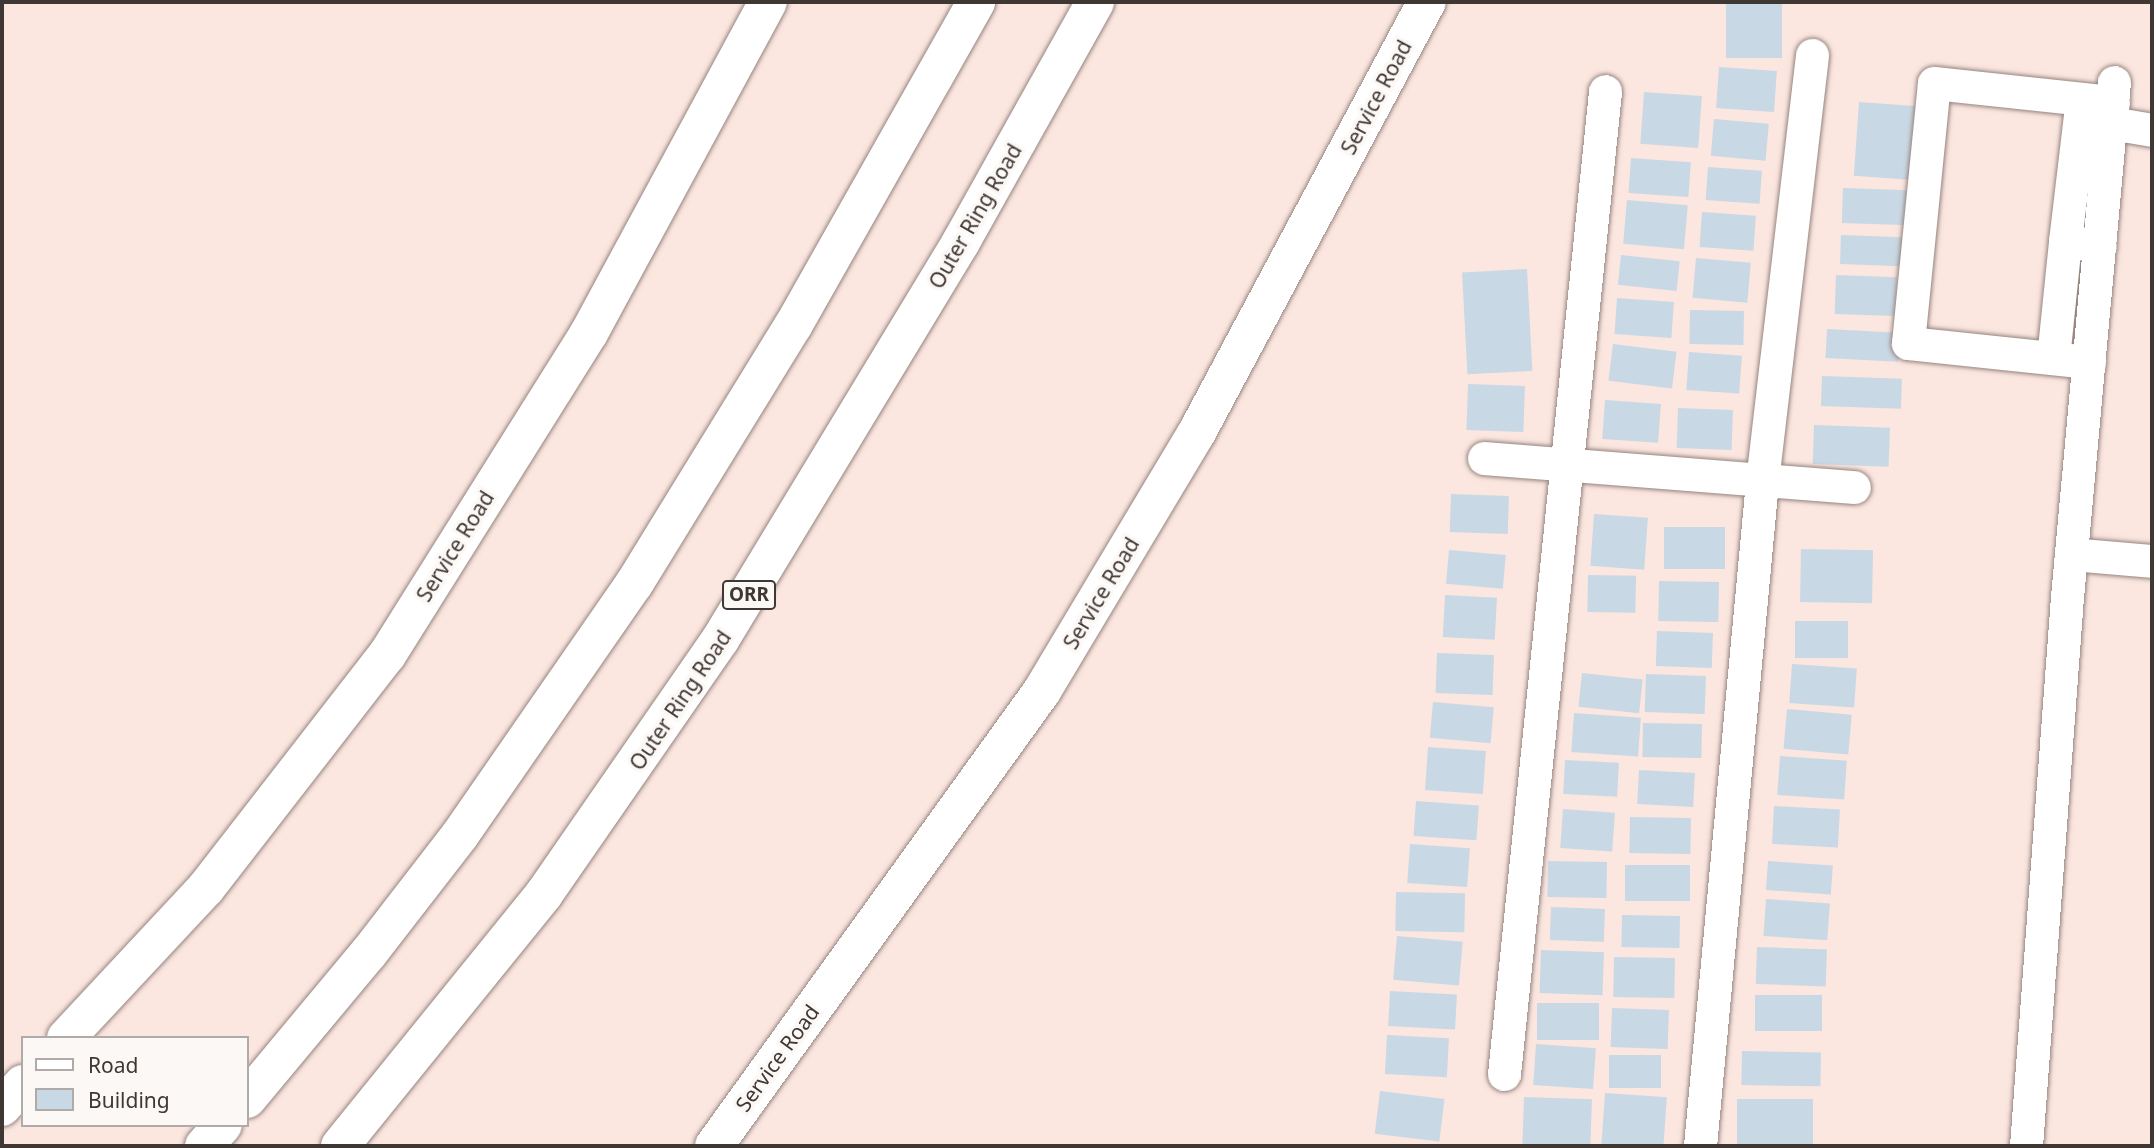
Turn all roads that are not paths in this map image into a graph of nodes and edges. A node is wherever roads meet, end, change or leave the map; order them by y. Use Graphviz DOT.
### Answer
graph roads {
  1 [pos="768,2"];
  2 [pos="976,2"];
  3 [pos="1095,2"];
  4 [pos="1427,2"];
  5 [pos="1812,55"];
  6 [pos="1605,91"];
  7 [pos="2105,102"];
  8 [pos="2152,130"];
  9 [pos="2065,241"];
  10 [pos="2100,246"];
  11 [pos="2053,358"];
  12 [pos="2089,362"];
  13 [pos="1484,457"];
  14 [pos="1569,466"];
  15 [pos="1762,481"];
  16 [pos="1854,487"];
  17 [pos="2071,554"];
  18 [pos="2152,561"];
  19 [pos="68,1036"];
  20 [pos="1504,1074"];
  21 [pos="21,1086"];
  22 [pos="248,1098"];
  23 [pos="2,1107"];
  24 [pos="221,1127"];
  25 [pos="204,1146"];
  26 [pos="340,1146"];
  27 [pos="714,1146"];
  28 [pos="1700,1146"];
  29 [pos="2026,1146"];
  1 -- 19 [label="main road, Service Road"];
  2 -- 22 [label="main road"];
  3 -- 26 [label="main road, Outer Ring Road / ORR"];
  4 -- 27 [label="main road, Service Road"];
  5 -- 15 [label="street"];
  6 -- 14 [label="street"];
  7 -- 8 [label="street"];
  7 -- 9 [label="street"];
  7 -- 10 [label="street"];
  7 -- 11 [label="street"];
  9 -- 10 [label="street"];
  9 -- 11 [label="street"];
  10 -- 12 [label="street"];
  11 -- 12 [label="street"];
  12 -- 17 [label="street"];
  13 -- 14 [label="street"];
  14 -- 15 [label="street"];
  14 -- 20 [label="street"];
  15 -- 16 [label="street"];
  15 -- 28 [label="street"];
  17 -- 18 [label="street"];
  17 -- 29 [label="street"];
  21 -- 23 [label="main road"];
  24 -- 25 [label="main road"];
}
